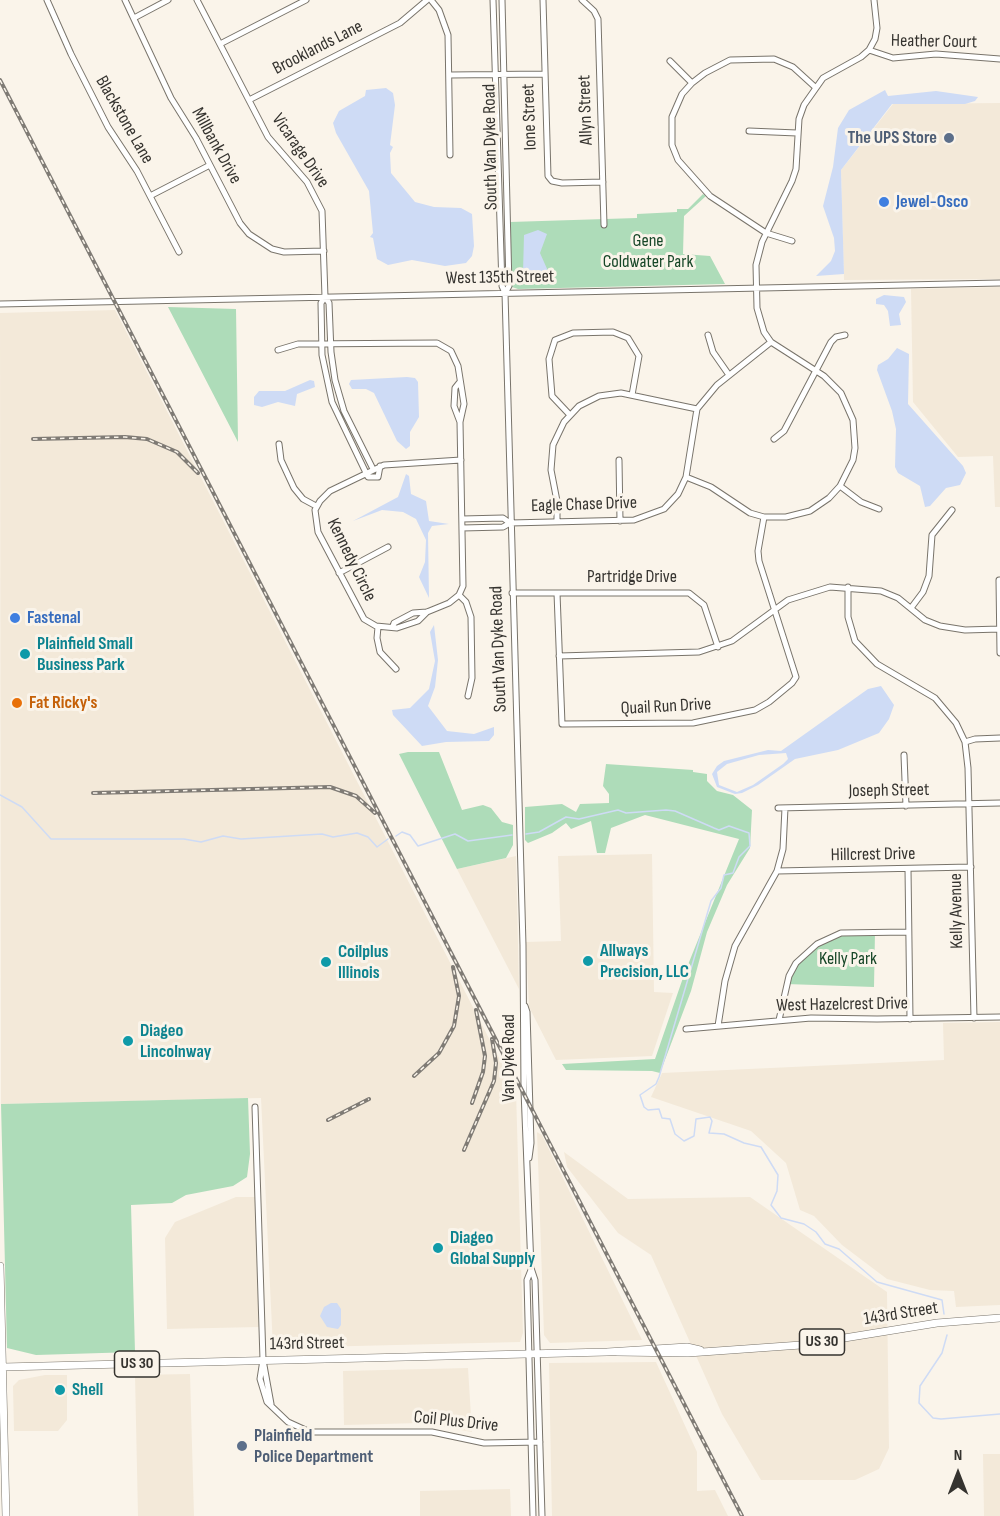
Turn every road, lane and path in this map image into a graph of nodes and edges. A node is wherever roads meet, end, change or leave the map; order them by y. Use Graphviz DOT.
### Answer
graph roads {
  1 [pos="47,0"];
  2 [pos="125,0"];
  3 [pos="168,0"];
  4 [pos="197,0"];
  5 [pos="306,0"];
  6 [pos="429,0"];
  7 [pos="493,0"];
  8 [pos="502,0"];
  9 [pos="543,0"];
  10 [pos="582,0"];
  11 [pos="874,0"];
  12 [pos="134,18"];
  13 [pos="220,44"];
  14 [pos="869,50"];
  15 [pos="1000,59"];
  16 [pos="670,61"];
  17 [pos="450,75"];
  18 [pos="496,75"];
  19 [pos="504,75"];
  20 [pos="544,75"];
  21 [pos="692,83"];
  22 [pos="815,87"];
  23 [pos="249,100"];
  24 [pos="749,131"];
  25 [pos="797,133"];
  26 [pos="450,155"];
  27 [pos="210,165"];
  28 [pos="603,182"];
  29 [pos="150,196"];
  30 [pos="604,225"];
  31 [pos="766,233"];
  32 [pos="792,241"];
  33 [pos="324,251"];
  34 [pos="179,252"];
  35 [pos="1000,283"];
  36 [pos="756,288"];
  37 [pos="505,293"];
  38 [pos="325,297"];
  39 [pos="0,304"];
  40 [pos="708,335"];
  41 [pos="845,335"];
  42 [pos="771,342"];
  43 [pos="322,344"];
  44 [pos="330,344"];
  45 [pos="278,350"];
  46 [pos="815,371"];
  47 [pos="729,375"];
  48 [pos="335,380"];
  49 [pos="327,382"];
  50 [pos="459,383"];
  51 [pos="632,395"];
  52 [pos="697,409"];
  53 [pos="344,411"];
  54 [pos="337,414"];
  55 [pos="569,414"];
  56 [pos="460,422"];
  57 [pos="355,434"];
  58 [pos="348,438"];
  59 [pos="774,439"];
  60 [pos="279,444"];
  61 [pos="460,460"];
  62 [pos="619,460"];
  63 [pos="380,466"];
  64 [pos="373,469"];
  65 [pos="365,473"];
  66 [pos="686,477"];
  67 [pos="840,486"];
  68 [pos="316,506"];
  69 [pos="879,509"];
  70 [pos="951,510"];
  71 [pos="764,517"];
  72 [pos="462,519"];
  73 [pos="620,521"];
  74 [pos="557,522"];
  75 [pos="510,523"];
  76 [pos="462,528"];
  77 [pos="388,547"];
  78 [pos="339,573"];
  79 [pos="999,580"];
  80 [pos="848,587"];
  81 [pos="512,593"];
  82 [pos="557,593"];
  83 [pos="459,595"];
  84 [pos="912,608"];
  85 [pos="775,609"];
  86 [pos="427,612"];
  87 [pos="393,626"];
  88 [pos="378,627"];
  89 [pos="1000,629"];
  90 [pos="718,647"];
  91 [pos="1000,653"];
  92 [pos="559,656"];
  93 [pos="396,669"];
  94 [pos="468,696"];
  95 [pos="1000,738"];
  96 [pos="965,742"];
  97 [pos="904,755"];
  98 [pos="1000,803"];
  99 [pos="969,804"];
  100 [pos="906,806"];
  101 [pos="778,808"];
  102 [pos="785,808"];
  103 [pos="971,867"];
  104 [pos="908,869"];
  105 [pos="777,871"];
  106 [pos="907,932"];
  107 [pos="524,1005"];
  108 [pos="1000,1017"];
  109 [pos="974,1018"];
  110 [pos="910,1019"];
  111 [pos="779,1020"];
  112 [pos="718,1026"];
  113 [pos="686,1029"];
  114 [pos="255,1107"];
  115 [pos="0,1266"];
  116 [pos="531,1268"];
  117 [pos="1000,1318"];
  118 [pos="528,1353"];
  119 [pos="538,1353"];
  120 [pos="263,1360"];
  121 [pos="1,1367"];
  122 [pos="531,1442"];
  123 [pos="540,1442"];
  124 [pos="6,1516"];
  125 [pos="533,1516"];
  126 [pos="542,1516"];
  1 -- 29 [label="street, Blackstone Lane"];
  2 -- 12 [label="street, Millbank Drive"];
  3 -- 12 [label="street"];
  4 -- 13 [label="street, Vicarage Drive"];
  5 -- 13 [label="street"];
  6 -- 17 [label="street"];
  6 -- 23 [label="street, Brooklands Lane"];
  7 -- 18 [label="street, South Van Dyke Road"];
  8 -- 19 [label="street, South Van Dyke Road"];
  9 -- 20 [label="street, Ione Street"];
  10 -- 28 [label="street, Allyn Street"];
  11 -- 14 [label="street"];
  12 -- 27 [label="street, Millbank Drive"];
  13 -- 23 [label="street, Vicarage Drive"];
  14 -- 15 [label="street, Heather Court"];
  14 -- 22 [label="street"];
  16 -- 21 [label="street"];
  17 -- 18 [label="street"];
  17 -- 26 [label="street"];
  18 -- 19 [label="street"];
  18 -- 37 [label="street, South Van Dyke Road"];
  19 -- 20 [label="street"];
  19 -- 37 [label="street, South Van Dyke Road"];
  20 -- 28 [label="street, Ione Street"];
  21 -- 22 [label="street"];
  21 -- 31 [label="street"];
  22 -- 25 [label="street"];
  23 -- 33 [label="street, Vicarage Drive"];
  24 -- 25 [label="street"];
  25 -- 31 [label="street"];
  27 -- 29 [label="street"];
  27 -- 33 [label="street, Millbank Drive"];
  28 -- 30 [label="street, Allyn Street"];
  29 -- 34 [label="street, Blackstone Lane"];
  31 -- 32 [label="street"];
  31 -- 36 [label="street"];
  33 -- 38 [label="street, Vicarage Drive"];
  35 -- 36 [label="street, West 135th Street"];
  36 -- 37 [label="street, West 135th Street"];
  36 -- 42 [label="street"];
  37 -- 38 [label="street, West 135th Street"];
  37 -- 75 [label="street, South Van Dyke Road"];
  38 -- 39 [label="street, West 135th Street"];
  38 -- 43 [label="street, Vicarage Drive"];
  38 -- 44 [label="street, Vicarage Drive"];
  40 -- 47 [label="street"];
  41 -- 46 [label="street"];
  42 -- 46 [label="street"];
  42 -- 47 [label="street"];
  43 -- 44 [label="street"];
  43 -- 45 [label="street"];
  43 -- 49 [label="street, Vicarage Drive"];
  44 -- 48 [label="street, Vicarage Drive"];
  44 -- 50 [label="street"];
  46 -- 59 [label="street"];
  46 -- 67 [label="street"];
  47 -- 52 [label="street"];
  48 -- 49 [label="street"];
  48 -- 53 [label="street, Vicarage Drive"];
  49 -- 54 [label="street, Vicarage Drive"];
  50 -- 56 [label="street"];
  50 -- 56 [label="street"];
  51 -- 52 [label="street"];
  51 -- 55 [label="street"];
  51 -- 55 [label="street"];
  52 -- 66 [label="street, Eagle Chase Drive"];
  53 -- 54 [label="street"];
  53 -- 57 [label="street, Vicarage Drive"];
  54 -- 58 [label="street, Vicarage Drive"];
  55 -- 74 [label="street"];
  56 -- 61 [label="street"];
  57 -- 58 [label="street"];
  57 -- 64 [label="street, Vicarage Drive"];
  58 -- 65 [label="street, Vicarage Drive"];
  60 -- 68 [label="street"];
  61 -- 63 [label="street, Kennedy Circle"];
  61 -- 72 [label="street"];
  62 -- 73 [label="street"];
  63 -- 64 [label="street, Kennedy Circle"];
  63 -- 65 [label="street, Kennedy Circle"];
  64 -- 65 [label="street, Kennedy Circle"];
  65 -- 68 [label="street, Kennedy Circle"];
  66 -- 71 [label="street"];
  66 -- 73 [label="street, Eagle Chase Drive"];
  67 -- 69 [label="street"];
  67 -- 71 [label="street"];
  68 -- 78 [label="street, Kennedy Circle"];
  70 -- 84 [label="street"];
  71 -- 85 [label="street, Quail Run Drive"];
  72 -- 75 [label="street, Eagle Chase Drive"];
  72 -- 76 [label="street"];
  73 -- 74 [label="street, Eagle Chase Drive"];
  74 -- 75 [label="street, Eagle Chase Drive"];
  75 -- 76 [label="street, Eagle Chase Drive"];
  75 -- 81 [label="street, South Van Dyke Road"];
  76 -- 83 [label="street"];
  77 -- 78 [label="street"];
  78 -- 88 [label="street, Kennedy Circle"];
  79 -- 89 [label="street"];
  80 -- 84 [label="street"];
  80 -- 85 [label="street"];
  80 -- 96 [label="street"];
  81 -- 82 [label="street, Partridge Drive"];
  81 -- 107 [label="street, South Van Dyke Road"];
  82 -- 90 [label="street, Partridge Drive"];
  82 -- 92 [label="street, Quail Run Drive"];
  83 -- 86 [label="street, Kennedy Circle"];
  83 -- 94 [label="street"];
  84 -- 89 [label="street"];
  85 -- 90 [label="street"];
  85 -- 92 [label="street, Quail Run Drive"];
  86 -- 87 [label="street, Kennedy Circle"];
  86 -- 87 [label="street, Kennedy Circle"];
  87 -- 88 [label="street, Kennedy Circle"];
  88 -- 93 [label="street"];
  89 -- 91 [label="street"];
  90 -- 92 [label="street"];
  95 -- 96 [label="street"];
  96 -- 99 [label="street, Kelly Avenue"];
  97 -- 100 [label="street"];
  98 -- 99 [label="street, Joseph Street"];
  99 -- 100 [label="street, Joseph Street"];
  99 -- 103 [label="street, Kelly Avenue"];
  100 -- 102 [label="street, Joseph Street"];
  101 -- 102 [label="street, Joseph Street"];
  102 -- 105 [label="street"];
  103 -- 104 [label="street, Hillcrest Drive"];
  103 -- 109 [label="street, Kelly Avenue"];
  104 -- 105 [label="street, Hillcrest Drive"];
  104 -- 106 [label="street"];
  105 -- 112 [label="street"];
  106 -- 110 [label="street"];
  106 -- 111 [label="street"];
  107 -- 116 [label="street, Van Dyke Road"];
  108 -- 109 [label="street, West Hazelcrest Drive"];
  109 -- 110 [label="street, West Hazelcrest Drive"];
  110 -- 111 [label="street, West Hazelcrest Drive"];
  111 -- 112 [label="street, West Hazelcrest Drive"];
  112 -- 113 [label="street, West Hazelcrest Drive"];
  114 -- 120 [label="street, Coil Plus Drive"];
  115 -- 121 [label="main road"];
  116 -- 118 [label="street, Van Dyke Road"];
  116 -- 119 [label="street, Van Dyke Road"];
  117 -- 119 [label="main road, 143rd Street / US 30"];
  118 -- 119 [label="main road, 143rd Street / US 30"];
  118 -- 120 [label="main road, 143rd Street / US 30"];
  118 -- 122 [label="street, Van Dyke Road"];
  119 -- 123 [label="street, Van Dyke Road"];
  120 -- 121 [label="main road, 143rd Street / US 30"];
  120 -- 122 [label="street, Coil Plus Drive"];
  121 -- 124 [label="main road"];
  122 -- 123 [label="street, Coil Plus Drive"];
  122 -- 125 [label="street, Van Dyke Road"];
  123 -- 126 [label="street, Van Dyke Road"];
}
